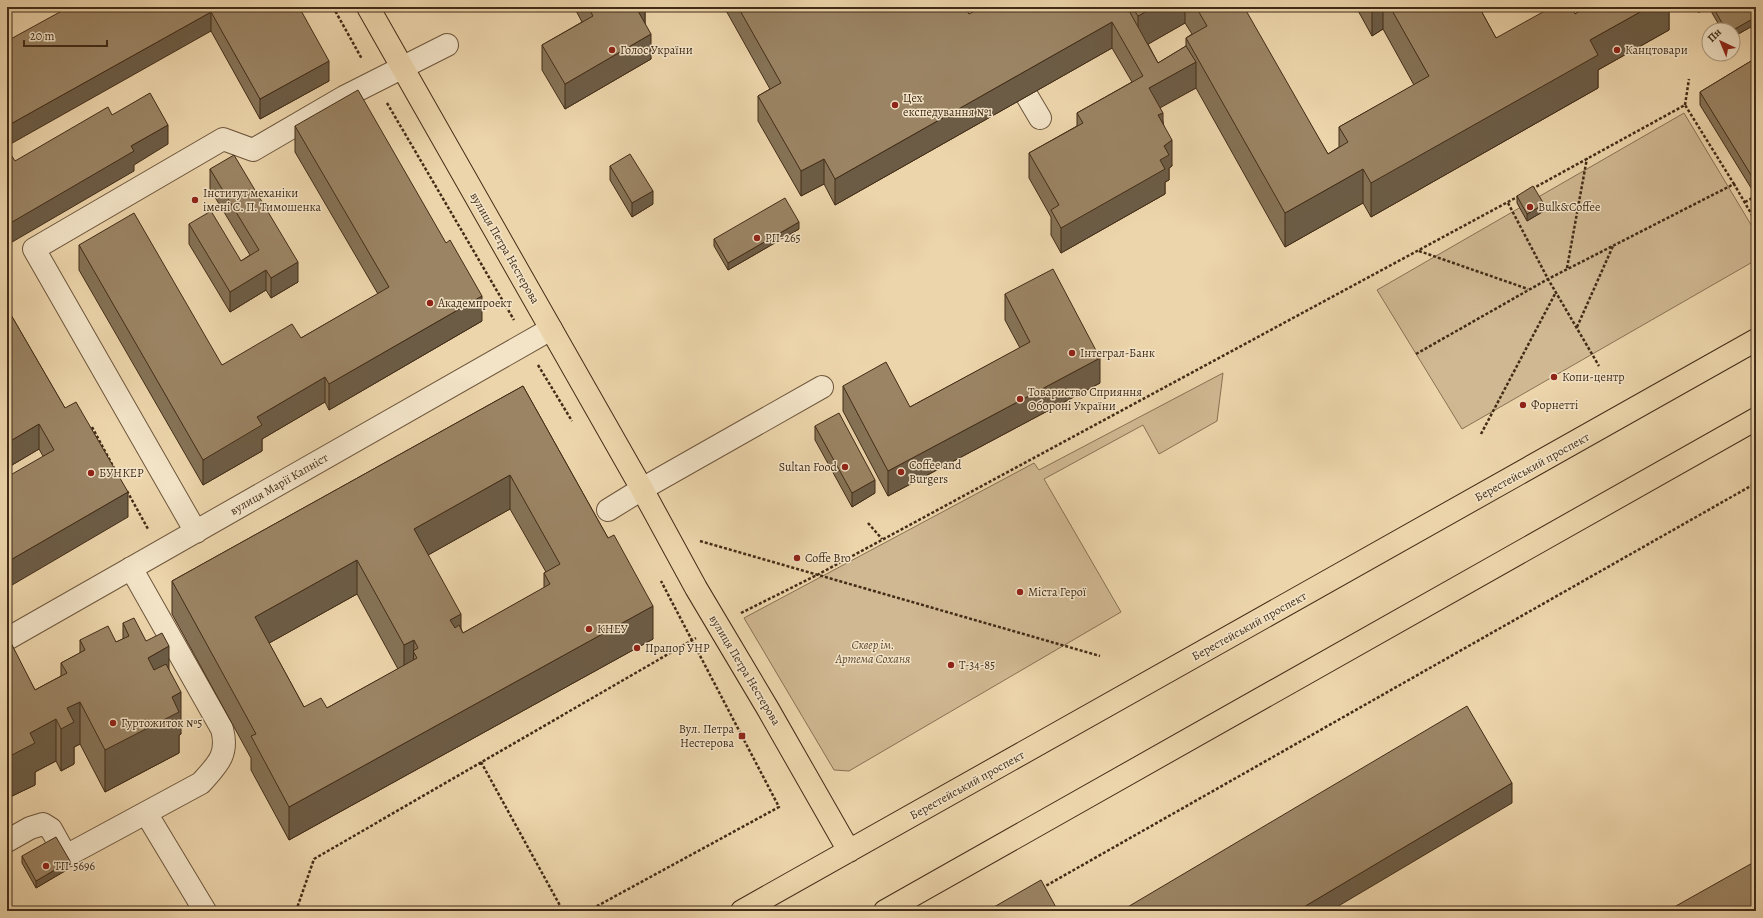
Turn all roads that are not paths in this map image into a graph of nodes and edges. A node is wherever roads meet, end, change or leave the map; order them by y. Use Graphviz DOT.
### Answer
graph roads {
  1 [pos="368,7"];
  2 [pos="447,45"];
  3 [pos="402,67"];
  4 [pos="1027,96"];
  5 [pos="1040,118"];
  6 [pos="551,329"];
  7 [pos="1756,340"];
  8 [pos="822,387"];
  9 [pos="1756,419"];
  10 [pos="642,488"];
  11 [pos="608,510"];
  12 [pos="196,532"];
  13 [pos="131,568"];
  14 [pos="7,639"];
  15 [pos="146,813"];
  16 [pos="7,841"];
  17 [pos="849,851"];
  18 [pos="205,911"];
  19 [pos="742,911"];
  20 [pos="885,911"];
  1 -- 3 [label="main road, вулиця Петра Нестерова"];
  2 -- 3 [label="street"];
  3 -- 6 [label="main road, вулиця Петра Нестерова"];
  3 -- 12 [label="street"];
  4 -- 5 [label="street"];
  6 -- 10 [label="main road, вулиця Петра Нестерова"];
  6 -- 12 [label="street, вулиця Марії Капніст"];
  7 -- 17 [label="main road, Берестейський проспект"];
  8 -- 10 [label="street"];
  9 -- 20 [label="main road"];
  10 -- 11 [label="street"];
  10 -- 17 [label="main road, вулиця Петра Нестерова"];
  12 -- 13 [label="street, вулиця Марії Капніст"];
  13 -- 14 [label="street, вулиця Марії Капніст"];
  13 -- 15 [label="street"];
  15 -- 16 [label="street"];
  15 -- 18 [label="street"];
  17 -- 19 [label="main road, Берестейський проспект"];
}
